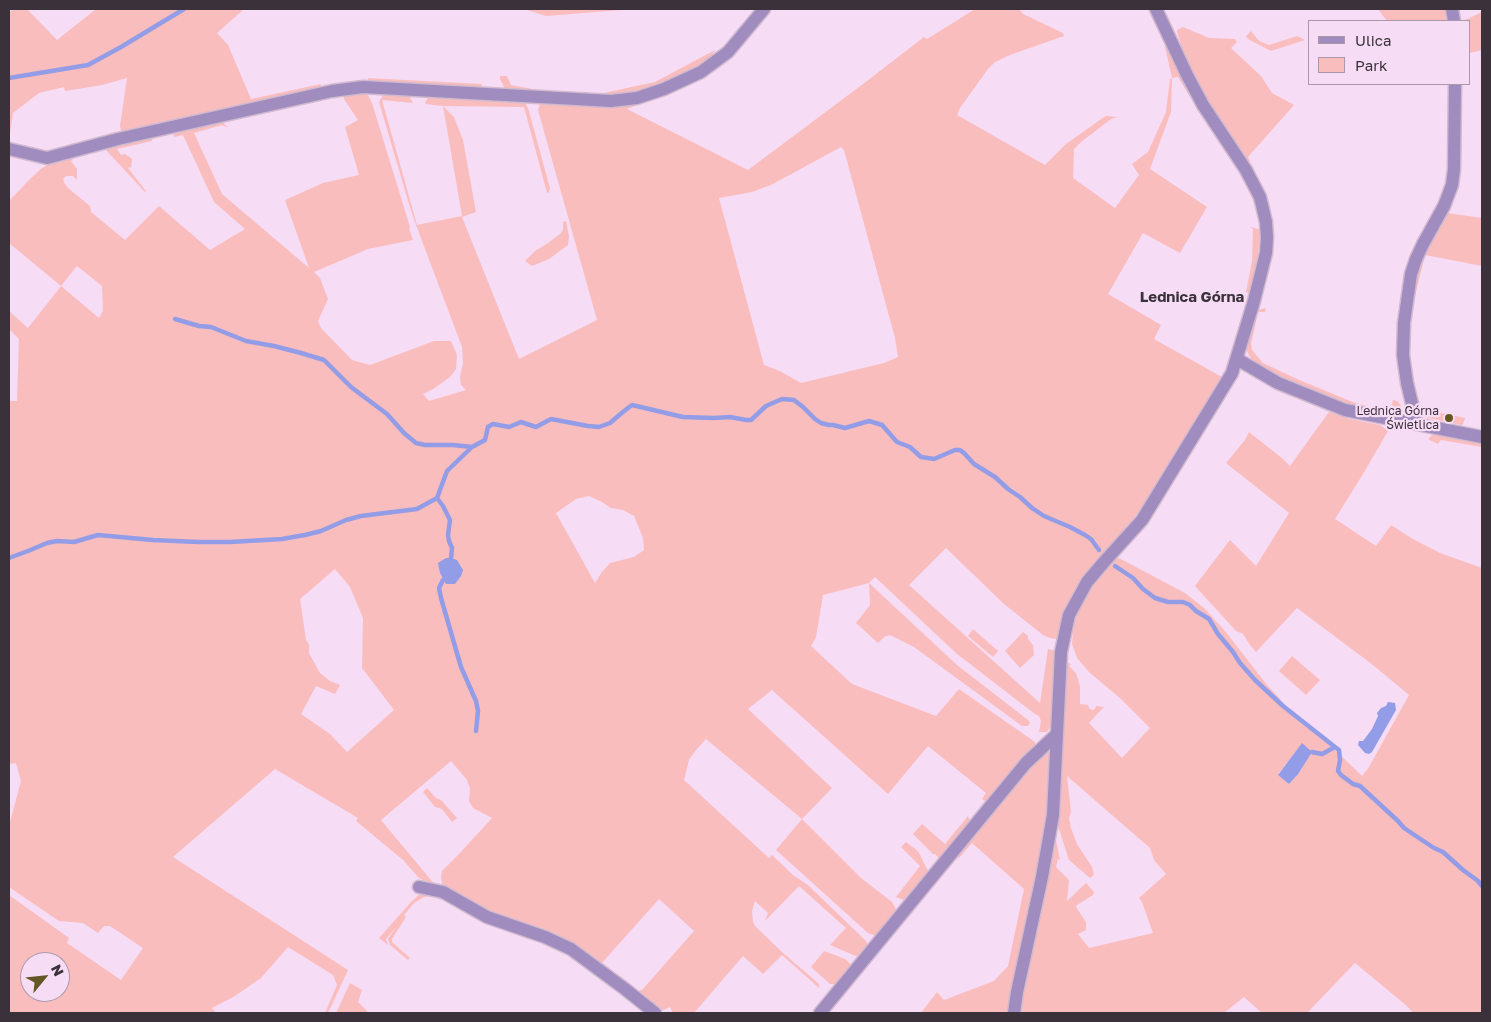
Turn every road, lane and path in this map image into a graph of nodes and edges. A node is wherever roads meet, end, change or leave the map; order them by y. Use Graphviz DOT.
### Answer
graph roads {
  1 [pos="764,9"];
  2 [pos="1156,9"];
  3 [pos="1455,85"];
  4 [pos="9,149"];
  5 [pos="1237,359"];
  6 [pos="1417,424"];
  7 [pos="1482,437"];
  8 [pos="1057,734"];
  9 [pos="419,887"];
  10 [pos="655,1013"];
  11 [pos="820,1013"];
  12 [pos="1014,1013"];
  1 -- 4 [label="street"];
  2 -- 5 [label="street"];
  3 -- 6 [label="street"];
  5 -- 6 [label="street"];
  5 -- 8 [label="street"];
  6 -- 7 [label="street"];
  8 -- 11 [label="street"];
  8 -- 12 [label="street"];
  9 -- 10 [label="street"];
}
